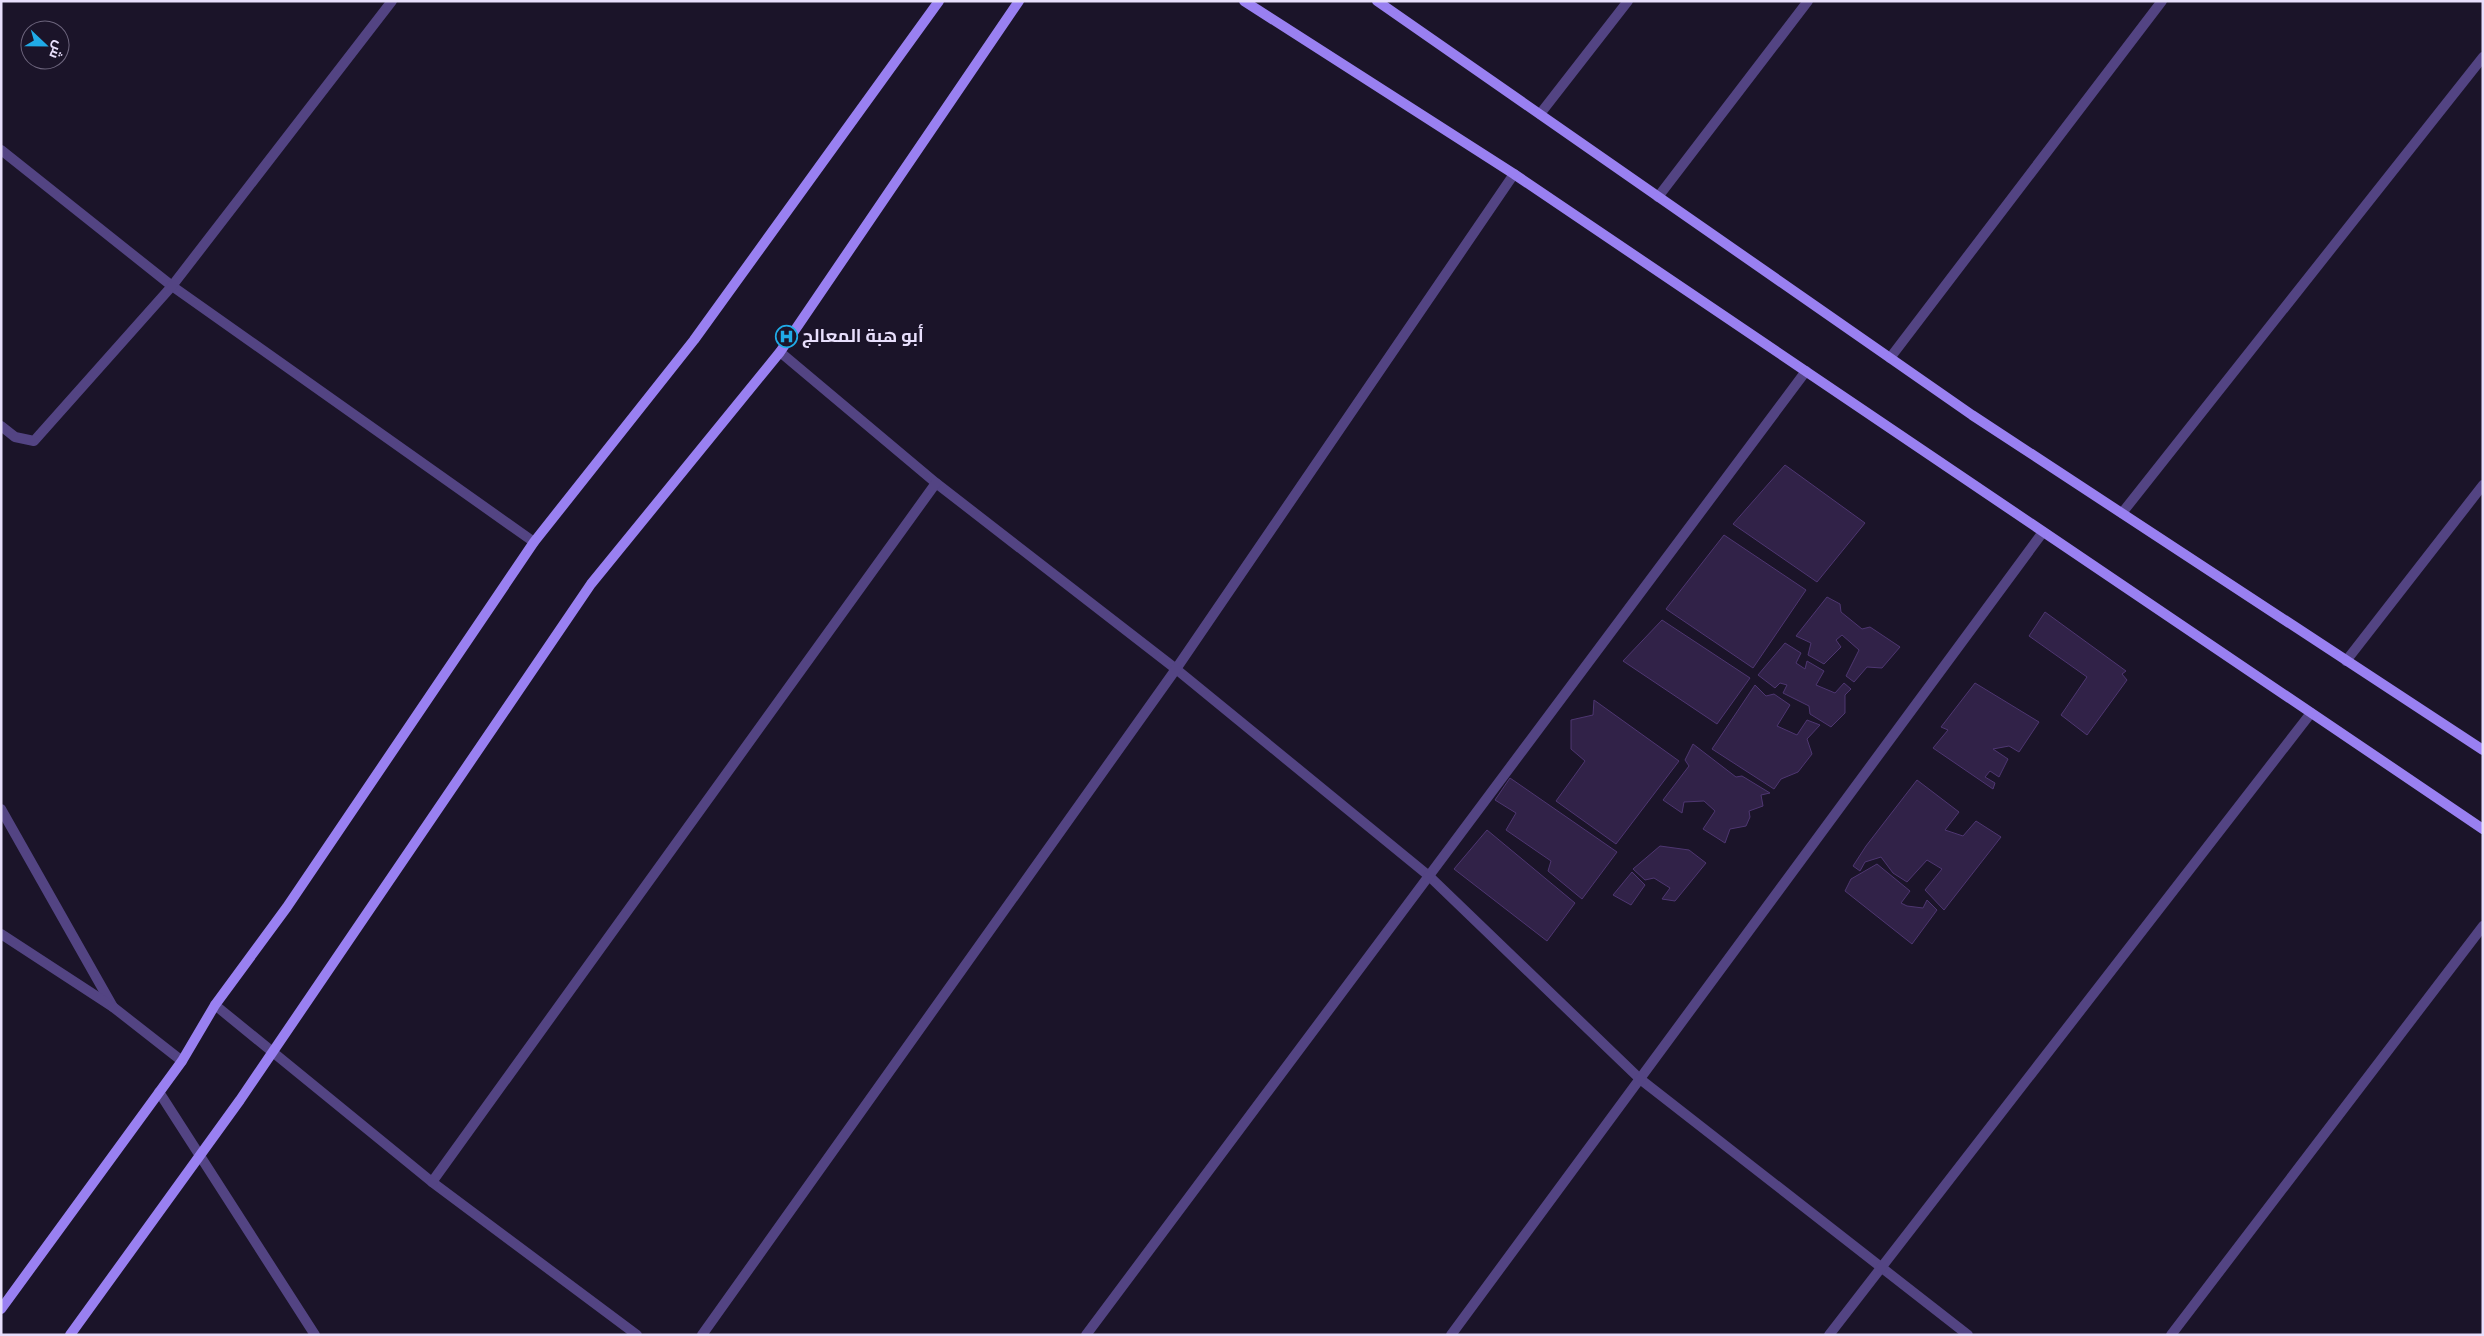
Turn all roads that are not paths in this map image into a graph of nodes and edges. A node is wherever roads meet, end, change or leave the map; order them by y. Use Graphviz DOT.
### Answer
graph roads {
  1 [pos="392,1"];
  2 [pos="939,1"];
  3 [pos="1019,1"];
  4 [pos="1244,1"];
  5 [pos="1377,1"];
  6 [pos="1628,1"];
  7 [pos="1808,1"];
  8 [pos="2162,1"];
  9 [pos="2483,57"];
  10 [pos="1540,114"];
  11 [pos="1,150"];
  12 [pos="1514,174"];
  13 [pos="1658,197"];
  14 [pos="172,286"];
  15 [pos="780,352"];
  16 [pos="1890,358"];
  17 [pos="1806,372"];
  18 [pos="1,426"];
  19 [pos="936,483"];
  20 [pos="2483,485"];
  21 [pos="2122,514"];
  22 [pos="2043,532"];
  23 [pos="534,542"];
  24 [pos="2346,661"];
  25 [pos="1176,669"];
  26 [pos="2311,713"];
  27 [pos="2483,750"];
  28 [pos="1,809"];
  29 [pos="2483,829"];
  30 [pos="1429,876"];
  31 [pos="2483,926"];
  32 [pos="1,934"];
  33 [pos="215,1005"];
  34 [pos="113,1007"];
  35 [pos="272,1052"];
  36 [pos="182,1061"];
  37 [pos="1640,1079"];
  38 [pos="160,1092"];
  39 [pos="199,1155"];
  40 [pos="432,1182"];
  41 [pos="1880,1266"];
  42 [pos="1,1309"];
  43 [pos="70,1335"];
  44 [pos="315,1335"];
  45 [pos="637,1335"];
  46 [pos="702,1335"];
  47 [pos="1086,1335"];
  48 [pos="1451,1335"];
  49 [pos="1829,1335"];
  50 [pos="1968,1335"];
  51 [pos="2171,1335"];
  1 -- 14 [label="street"];
  2 -- 23 [label="street"];
  3 -- 15 [label="street"];
  4 -- 12 [label="street"];
  5 -- 10 [label="street"];
  6 -- 10 [label="street"];
  7 -- 13 [label="street"];
  8 -- 16 [label="street"];
  9 -- 21 [label="street"];
  10 -- 13 [label="street"];
  11 -- 14 [label="street"];
  12 -- 17 [label="street"];
  12 -- 25 [label="street"];
  13 -- 16 [label="street"];
  14 -- 18 [label="street"];
  14 -- 23 [label="street"];
  15 -- 19 [label="street"];
  15 -- 35 [label="street"];
  16 -- 21 [label="street"];
  17 -- 22 [label="street"];
  17 -- 30 [label="street"];
  19 -- 25 [label="street"];
  19 -- 40 [label="street"];
  20 -- 24 [label="street"];
  21 -- 24 [label="street"];
  22 -- 26 [label="street"];
  22 -- 37 [label="street"];
  23 -- 33 [label="street"];
  24 -- 27 [label="street"];
  25 -- 30 [label="street"];
  25 -- 46 [label="street"];
  26 -- 29 [label="street"];
  26 -- 41 [label="street"];
  28 -- 34 [label="street"];
  30 -- 37 [label="street"];
  30 -- 47 [label="street"];
  31 -- 51 [label="street"];
  32 -- 34 [label="street"];
  33 -- 35 [label="street"];
  33 -- 36 [label="street"];
  34 -- 36 [label="street"];
  35 -- 39 [label="street"];
  35 -- 40 [label="street"];
  36 -- 38 [label="street"];
  37 -- 41 [label="street"];
  37 -- 48 [label="street"];
  38 -- 39 [label="street"];
  38 -- 42 [label="street"];
  39 -- 43 [label="street"];
  39 -- 44 [label="street"];
  40 -- 45 [label="street"];
  41 -- 49 [label="street"];
  41 -- 50 [label="street"];
}
